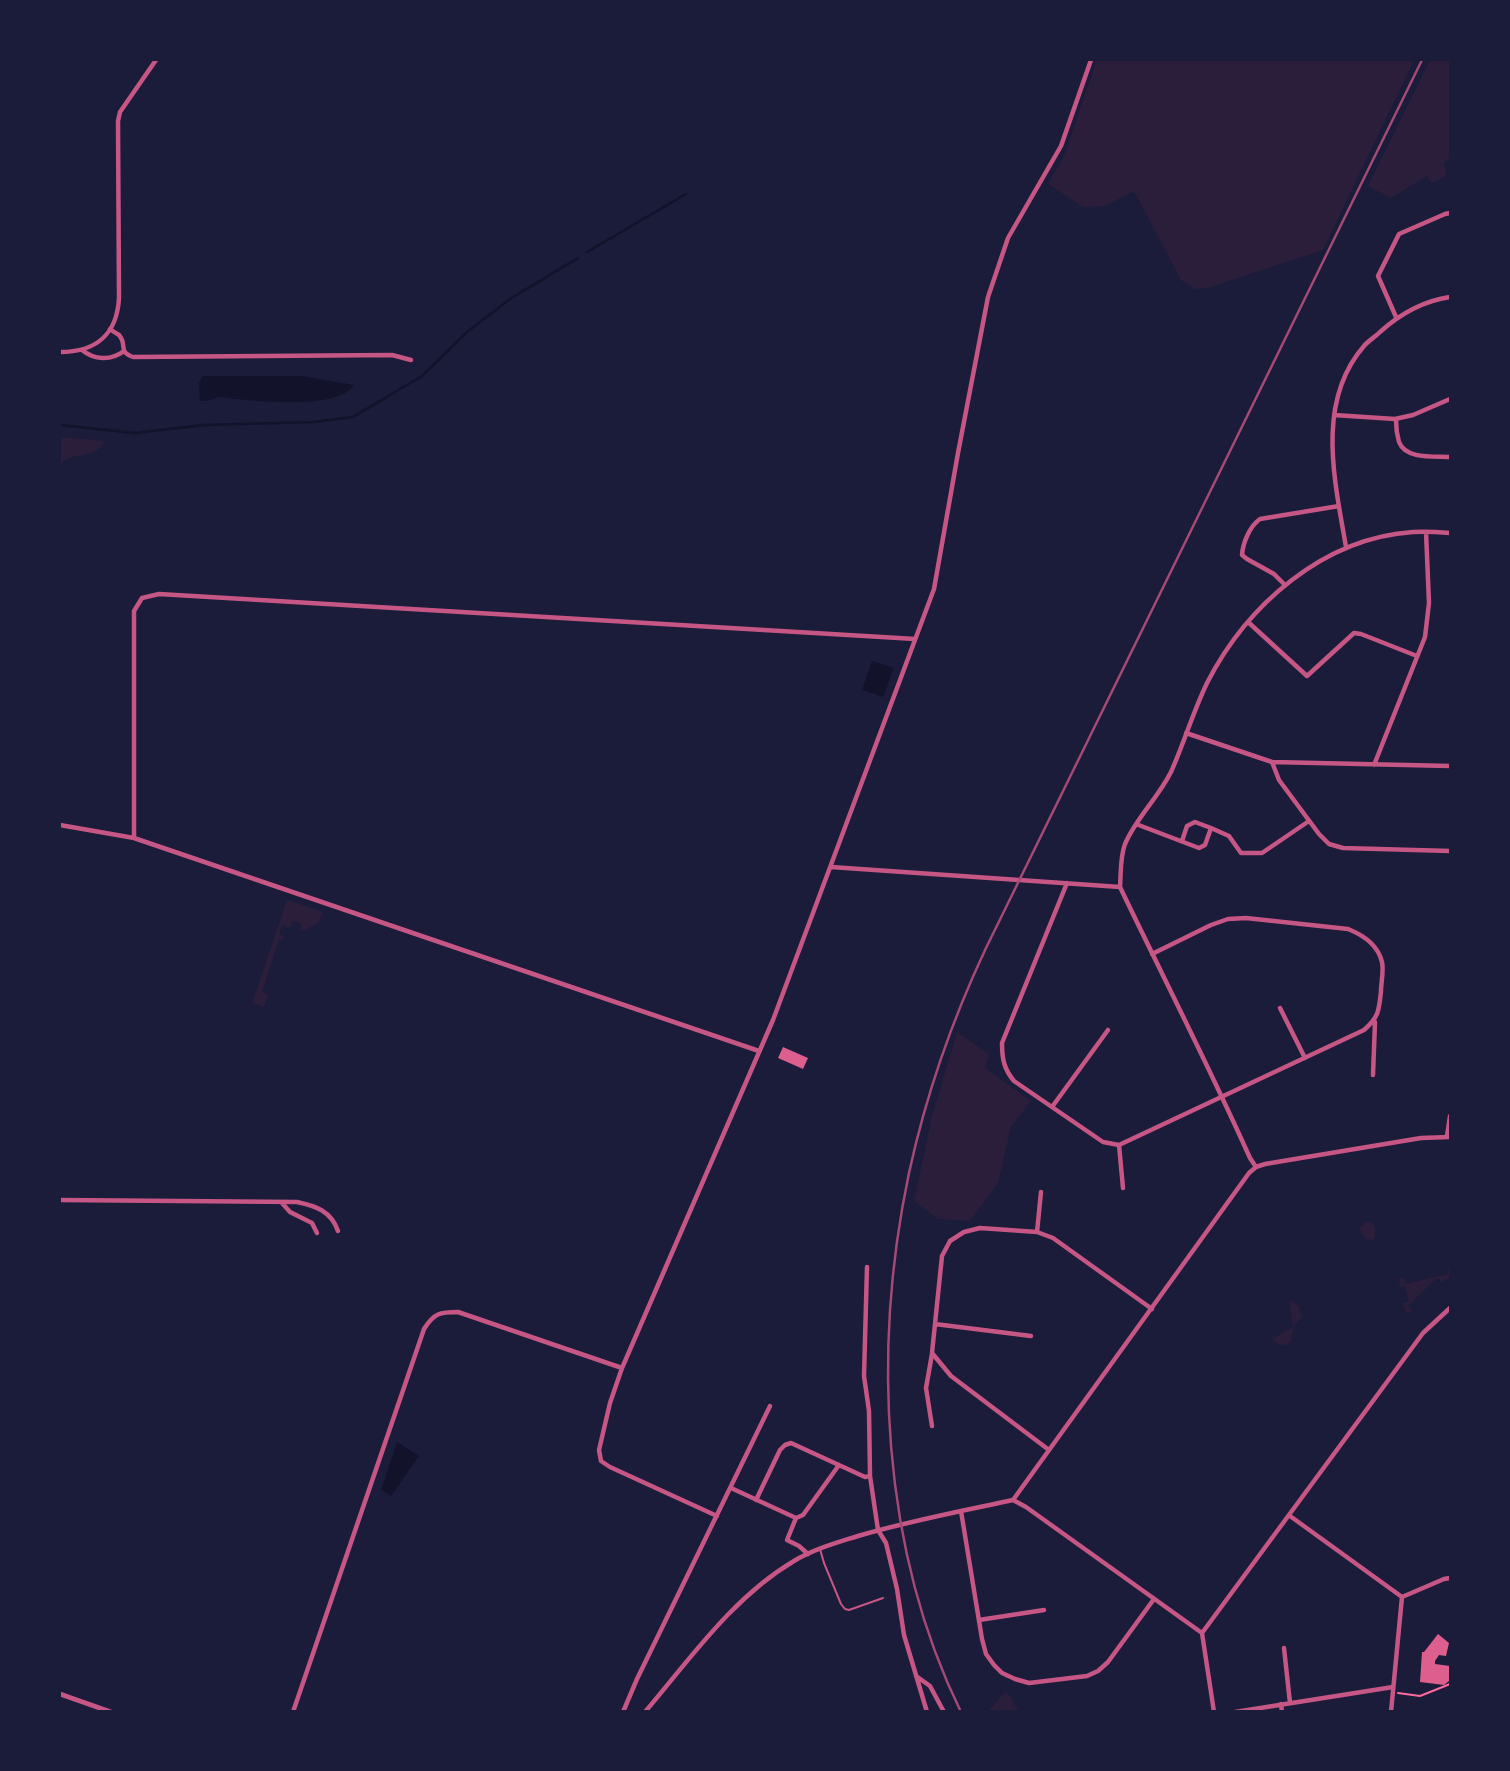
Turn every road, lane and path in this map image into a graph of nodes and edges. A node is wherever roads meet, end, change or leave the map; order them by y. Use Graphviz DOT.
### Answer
graph roads {
  1 [pos="156,60"];
  2 [pos="1091,60"];
  3 [pos="1451,213"];
  4 [pos="1451,297"];
  5 [pos="1396,317"];
  6 [pos="110,329"];
  7 [pos="82,350"];
  8 [pos="124,351"];
  9 [pos="60,352"];
  10 [pos="411,360"];
  11 [pos="1451,398"];
  12 [pos="1334,415"];
  13 [pos="1395,419"];
  14 [pos="1451,457"];
  15 [pos="1339,506"];
  16 [pos="1426,532"];
  17 [pos="1451,533"];
  18 [pos="1346,547"];
  19 [pos="1285,585"];
  20 [pos="1248,622"];
  21 [pos="915,639"];
  22 [pos="1417,656"];
  23 [pos="1186,733"];
  24 [pos="1272,762"];
  25 [pos="1374,765"];
  26 [pos="1451,766"];
  27 [pos="1309,821"];
  28 [pos="1136,824"];
  29 [pos="60,825"];
  30 [pos="1211,828"];
  31 [pos="134,838"];
  32 [pos="1182,841"];
  33 [pos="1451,851"];
  34 [pos="831,867"];
  35 [pos="1067,883"];
  36 [pos="1120,887"];
  37 [pos="1152,954"];
  38 [pos="1280,1008"];
  39 [pos="1375,1021"];
  40 [pos="1108,1030"];
  41 [pos="759,1051"];
  42 [pos="1305,1058"];
  43 [pos="1373,1075"];
  44 [pos="1223,1097"];
  45 [pos="1052,1107"];
  46 [pos="1451,1116"];
  47 [pos="1449,1136"];
  48 [pos="1119,1144"];
  49 [pos="1256,1167"];
  50 [pos="1123,1188"];
  51 [pos="1041,1192"];
  52 [pos="60,1200"];
  53 [pos="281,1202"];
  54 [pos="338,1231"];
  55 [pos="1037,1232"];
  56 [pos="317,1233"];
  57 [pos="867,1267"];
  58 [pos="1451,1308"];
  59 [pos="1152,1310"];
  60 [pos="935,1324"];
  61 [pos="1031,1336"];
  62 [pos="932,1353"];
  63 [pos="622,1368"];
  64 [pos="771,1406"];
  65 [pos="932,1426"];
  66 [pos="1049,1450"];
  67 [pos="839,1465"];
  68 [pos="870,1476"];
  69 [pos="731,1488"];
  70 [pos="756,1500"];
  71 [pos="1013,1500"];
  72 [pos="961,1511"];
  73 [pos="717,1516"];
  74 [pos="1290,1516"];
  75 [pos="796,1518"];
  76 [pos="878,1530"];
  77 [pos="820,1548"];
  78 [pos="808,1554"];
  79 [pos="1451,1578"];
  80 [pos="1402,1597"];
  81 [pos="883,1598"];
  82 [pos="1154,1599"];
  83 [pos="1044,1610"];
  84 [pos="979,1620"];
  85 [pos="1202,1633"];
  86 [pos="1284,1648"];
  87 [pos="915,1675"];
  88 [pos="1451,1685"];
  89 [pos="1392,1690"];
  90 [pos="60,1694"];
  91 [pos="1290,1703"];
  92 [pos="1281,1704"];
  93 [pos="111,1712"];
  94 [pos="293,1712"];
  95 [pos="623,1712"];
  96 [pos="646,1712"];
  97 [pos="927,1712"];
  98 [pos="944,1712"];
  99 [pos="1214,1712"];
  100 [pos="1235,1712"];
  101 [pos="1282,1712"];
  102 [pos="1391,1712"];
  1 -- 6 [label="street"];
  2 -- 21 [label="street"];
  3 -- 5 [label="street"];
  4 -- 5 [label="street"];
  5 -- 12 [label="street"];
  6 -- 7 [label="street"];
  6 -- 8 [label="street"];
  7 -- 8 [label="street"];
  7 -- 9 [label="street"];
  8 -- 10 [label="street"];
  11 -- 13 [label="street"];
  12 -- 13 [label="street"];
  12 -- 15 [label="street"];
  13 -- 14 [label="street"];
  15 -- 18 [label="street"];
  15 -- 19 [label="street"];
  16 -- 17 [label="street"];
  16 -- 18 [label="street"];
  16 -- 22 [label="street"];
  18 -- 19 [label="street"];
  19 -- 20 [label="street"];
  20 -- 22 [label="street"];
  20 -- 23 [label="street"];
  21 -- 31 [label="street"];
  21 -- 34 [label="street"];
  22 -- 25 [label="street"];
  23 -- 24 [label="street"];
  23 -- 28 [label="street"];
  24 -- 25 [label="street"];
  24 -- 27 [label="street"];
  25 -- 26 [label="street"];
  27 -- 30 [label="street"];
  27 -- 33 [label="street"];
  28 -- 32 [label="street"];
  28 -- 36 [label="street"];
  29 -- 31 [label="street"];
  30 -- 32 [label="street"];
  30 -- 32 [label="street"];
  31 -- 41 [label="street"];
  34 -- 35 [label="street"];
  34 -- 41 [label="street"];
  35 -- 36 [label="street"];
  35 -- 45 [label="street"];
  36 -- 37 [label="street"];
  37 -- 39 [label="street"];
  37 -- 44 [label="street"];
  38 -- 42 [label="street"];
  39 -- 42 [label="street"];
  39 -- 43 [label="street"];
  40 -- 45 [label="street"];
  41 -- 63 [label="street"];
  42 -- 44 [label="street"];
  44 -- 48 [label="street"];
  44 -- 49 [label="street"];
  45 -- 48 [label="street"];
  46 -- 47 [label="street"];
  47 -- 49 [label="street"];
  48 -- 50 [label="street"];
  49 -- 59 [label="street"];
  51 -- 55 [label="street"];
  52 -- 53 [label="street"];
  53 -- 54 [label="street"];
  53 -- 56 [label="street"];
  55 -- 59 [label="street"];
  55 -- 60 [label="street"];
  57 -- 68 [label="street"];
  58 -- 74 [label="street"];
  59 -- 66 [label="street"];
  60 -- 61 [label="street"];
  60 -- 62 [label="street"];
  62 -- 65 [label="street"];
  62 -- 66 [label="street"];
  63 -- 73 [label="street"];
  63 -- 94 [label="street"];
  64 -- 69 [label="street"];
  66 -- 71 [label="street"];
  67 -- 68 [label="street"];
  67 -- 70 [label="street"];
  67 -- 75 [label="street"];
  68 -- 76 [label="street"];
  69 -- 70 [label="street"];
  69 -- 73 [label="street"];
  70 -- 75 [label="street"];
  71 -- 72 [label="street"];
  71 -- 82 [label="street"];
  72 -- 76 [label="street"];
  72 -- 84 [label="street"];
  73 -- 95 [label="street"];
  74 -- 80 [label="street"];
  74 -- 85 [label="street"];
  75 -- 78 [label="street"];
  76 -- 77 [label="street"];
  76 -- 87 [label="street"];
  77 -- 78 [label="street"];
  77 -- 81 [label="lane"];
  78 -- 96 [label="street"];
  79 -- 80 [label="street"];
  80 -- 89 [label="street"];
  82 -- 84 [label="street"];
  82 -- 85 [label="street"];
  83 -- 84 [label="street"];
  85 -- 99 [label="street"];
  86 -- 91 [label="street"];
  87 -- 97 [label="street"];
  87 -- 98 [label="street"];
  88 -- 89 [label="path"];
  89 -- 91 [label="street"];
  89 -- 102 [label="street"];
  90 -- 93 [label="street"];
  91 -- 92 [label="street"];
  92 -- 100 [label="street"];
  92 -- 101 [label="street"];
}
